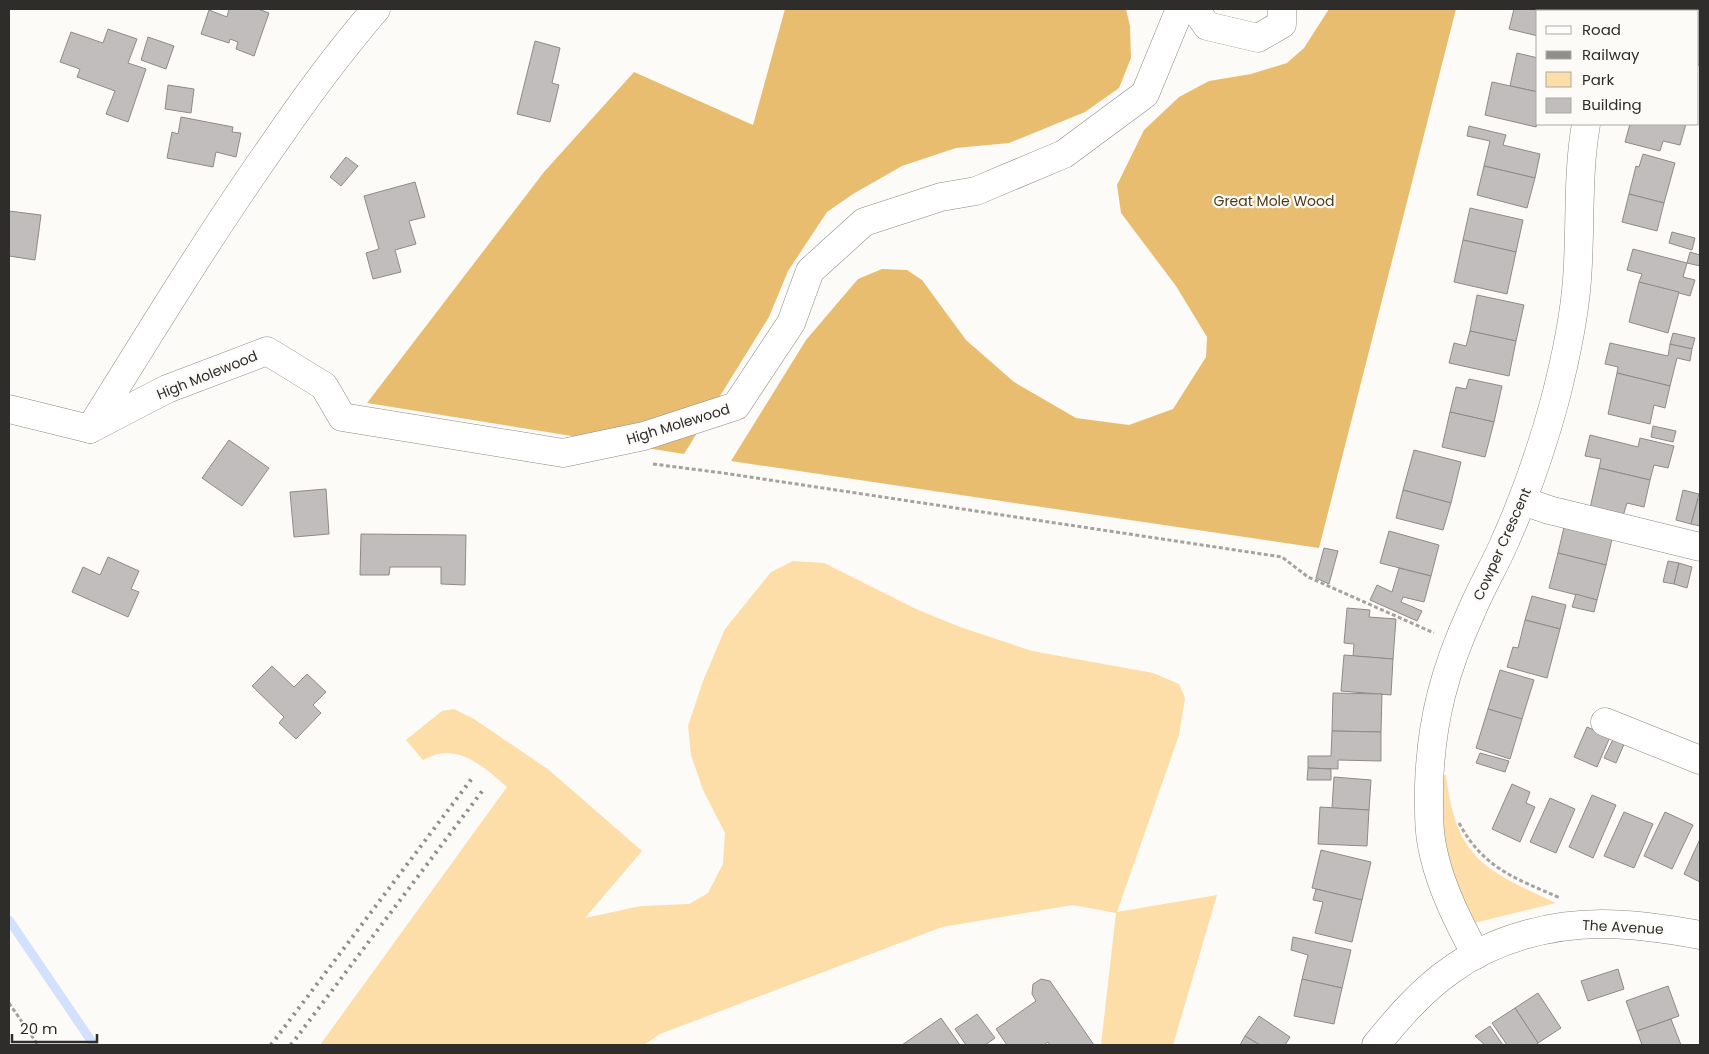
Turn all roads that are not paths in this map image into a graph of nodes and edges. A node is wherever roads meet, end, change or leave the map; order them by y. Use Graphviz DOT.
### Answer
graph roads {
  1 [pos="376,9"];
  2 [pos="1180,9"];
  3 [pos="1195,9"];
  4 [pos="1282,9"];
  5 [pos="1586,125"];
  6 [pos="9,409"];
  7 [pos="90,429"];
  8 [pos="1523,501"];
  9 [pos="1700,547"];
  10 [pos="1605,722"];
  11 [pos="1700,760"];
  12 [pos="1700,934"];
  13 [pos="1476,955"];
  14 [pos="1376,1045"];
  1 -- 7 [label="street"];
  2 -- 7 [label="street, High Molewood"];
  3 -- 4 [label="street"];
  5 -- 8 [label="street, Cowper Crescent"];
  6 -- 7 [label="street"];
  8 -- 9 [label="street"];
  8 -- 13 [label="street, Cowper Crescent"];
  10 -- 11 [label="street"];
  12 -- 13 [label="street, The Avenue"];
  13 -- 14 [label="street, The Avenue"];
}
